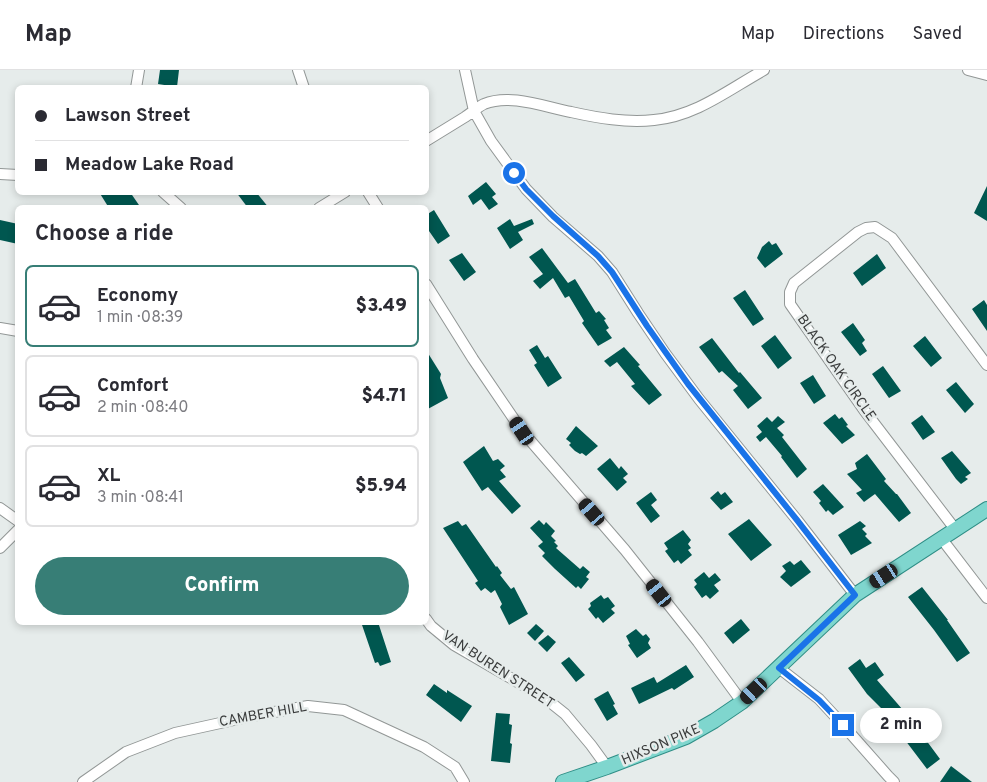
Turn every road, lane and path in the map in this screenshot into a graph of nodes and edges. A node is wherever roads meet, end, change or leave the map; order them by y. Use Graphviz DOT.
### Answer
graph roads {
  1 [pos="139,70"];
  2 [pos="298,70"];
  3 [pos="465,70"];
  4 [pos="764,70"];
  5 [pos="968,70"];
  6 [pos="987,75"];
  7 [pos="136,85"];
  8 [pos="303,85"];
  9 [pos="474,111"];
  10 [pos="429,139"];
  11 [pos="0,174"];
  12 [pos="15,175"];
  13 [pos="166,195"];
  14 [pos="340,195"];
  15 [pos="178,205"];
  16 [pos="325,205"];
  17 [pos="429,289"];
  18 [pos="0,328"];
  19 [pos="15,330"];
  20 [pos="987,365"];
  21 [pos="0,508"];
  22 [pos="987,509"];
  23 [pos="15,519"];
  24 [pos="955,529"];
  25 [pos="15,533"];
  26 [pos="941,538"];
  27 [pos="0,548"];
  28 [pos="855,595"];
  29 [pos="987,598"];
  30 [pos="429,623"];
  31 [pos="779,668"];
  32 [pos="742,702"];
  33 [pos="607,767"];
  34 [pos="83,782"];
  35 [pos="464,782"];
  36 [pos="563,782"];
  37 [pos="894,782"];
  1 -- 7 [label="street"];
  2 -- 8 [label="street"];
  3 -- 9 [label="street"];
  4 -- 9 [label="street"];
  5 -- 6 [label="street"];
  9 -- 10 [label="street"];
  9 -- 28 [label="street"];
  11 -- 12 [label="street"];
  13 -- 15 [label="street"];
  14 -- 16 [label="street"];
  17 -- 32 [label="street"];
  18 -- 19 [label="street"];
  20 -- 24 [label="street, BLACK OAK CIRCLE"];
  21 -- 23 [label="street"];
  22 -- 24 [label="main road, HIXSON PIKE"];
  24 -- 26 [label="main road, HIXSON PIKE"];
  25 -- 27 [label="street"];
  26 -- 28 [label="main road, HIXSON PIKE"];
  26 -- 29 [label="street"];
  28 -- 31 [label="main road, HIXSON PIKE"];
  30 -- 33 [label="street, VAN BUREN STREET"];
  31 -- 32 [label="main road, HIXSON PIKE"];
  31 -- 37 [label="street"];
  32 -- 33 [label="main road, HIXSON PIKE"];
  33 -- 36 [label="main road, HIXSON PIKE"];
  34 -- 35 [label="street, CAMBER HILL"];
}
